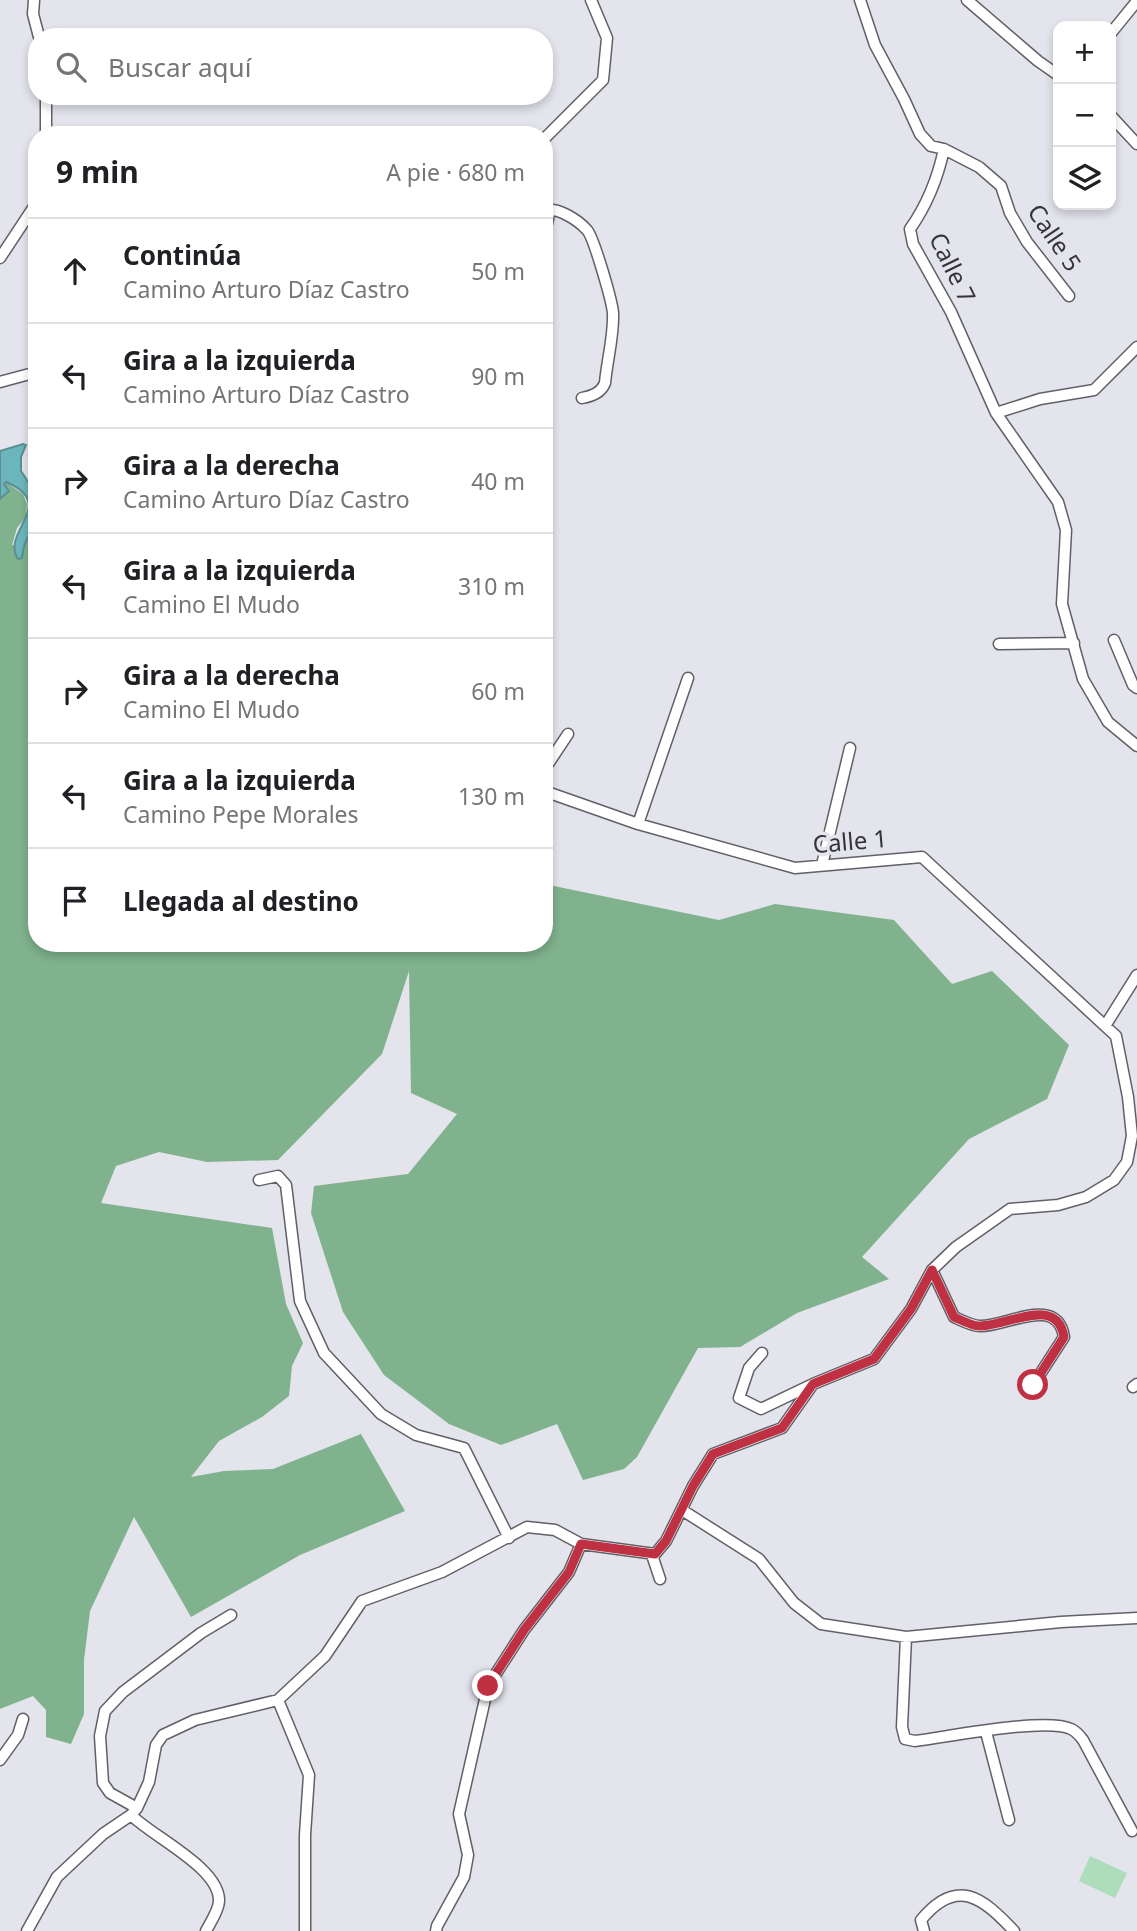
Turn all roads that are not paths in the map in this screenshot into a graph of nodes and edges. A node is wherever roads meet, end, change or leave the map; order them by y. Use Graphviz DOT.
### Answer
graph roads {
  1 [pos="34,0"];
  2 [pos="591,0"];
  3 [pos="860,0"];
  4 [pos="967,0"];
  5 [pos="1137,1"];
  6 [pos="1116,27"];
  7 [pos="37,28"];
  8 [pos="1053,72"];
  9 [pos="46,105"];
  10 [pos="1116,121"];
  11 [pos="46,126"];
  12 [pos="553,130"];
  13 [pos="1137,144"];
  14 [pos="944,149"];
  15 [pos="553,211"];
  16 [pos="28,216"];
  17 [pos="0,258"];
  18 [pos="1069,296"];
  19 [pos="1137,347"];
  20 [pos="28,374"];
  21 [pos="0,382"];
  22 [pos="582,398"];
  23 [pos="996,413"];
  24 [pos="1114,640"];
  25 [pos="1074,643"];
  26 [pos="999,644"];
  27 [pos="688,678"];
  28 [pos="1137,688"];
  29 [pos="568,734"];
  30 [pos="1137,746"];
  31 [pos="850,748"];
  32 [pos="553,756"];
  33 [pos="553,795"];
  34 [pos="638,824"];
  35 [pos="822,865"];
  36 [pos="1137,975"];
  37 [pos="1105,1026"];
  38 [pos="1135,1137"];
  39 [pos="259,1181"];
  40 [pos="932,1270"];
  41 [pos="762,1353"];
  42 [pos="813,1384"];
  43 [pos="1033,1385"];
  44 [pos="682,1510"];
  45 [pos="509,1538"];
  46 [pos="581,1544"];
  47 [pos="655,1554"];
  48 [pos="660,1579"];
  49 [pos="231,1615"];
  50 [pos="1137,1618"];
  51 [pos="906,1637"];
  52 [pos="278,1700"];
  53 [pos="23,1719"];
  54 [pos="986,1732"];
  55 [pos="0,1760"];
  56 [pos="134,1812"];
  57 [pos="1009,1820"];
  58 [pos="1132,1831"];
  59 [pos="27,1931"];
  60 [pos="206,1931"];
  61 [pos="305,1931"];
  62 [pos="436,1931"];
  63 [pos="924,1931"];
  64 [pos="1014,1931"];
  1 -- 7 [label="street"];
  2 -- 12 [label="street"];
  3 -- 14 [label="street"];
  4 -- 8 [label="street"];
  5 -- 6 [label="street"];
  9 -- 11 [label="street"];
  10 -- 13 [label="street"];
  14 -- 18 [label="street, Calle 5"];
  14 -- 23 [label="street, Calle 7"];
  15 -- 22 [label="street"];
  16 -- 17 [label="street"];
  19 -- 23 [label="street"];
  20 -- 21 [label="street"];
  23 -- 25 [label="street, Calle 7"];
  24 -- 28 [label="street"];
  25 -- 26 [label="street"];
  25 -- 30 [label="street, Calle 7"];
  27 -- 34 [label="street"];
  29 -- 32 [label="street"];
  31 -- 35 [label="street"];
  33 -- 34 [label="street, Calle 1"];
  34 -- 35 [label="street, Calle 1"];
  35 -- 37 [label="street, Calle 1"];
  36 -- 37 [label="street"];
  37 -- 38 [label="street"];
  38 -- 40 [label="street"];
  39 -- 45 [label="street"];
  40 -- 42 [label="street"];
  40 -- 43 [label="street"];
  41 -- 42 [label="street"];
  42 -- 44 [label="street"];
  44 -- 47 [label="street"];
  44 -- 51 [label="street"];
  45 -- 46 [label="street"];
  45 -- 52 [label="street"];
  46 -- 47 [label="street"];
  46 -- 62 [label="street"];
  47 -- 48 [label="street"];
  49 -- 56 [label="street"];
  50 -- 51 [label="street"];
  51 -- 54 [label="street"];
  52 -- 56 [label="street"];
  52 -- 61 [label="street"];
  53 -- 55 [label="street"];
  54 -- 57 [label="street"];
  54 -- 58 [label="street"];
  56 -- 59 [label="street"];
  56 -- 60 [label="street"];
  63 -- 64 [label="street"];
}
